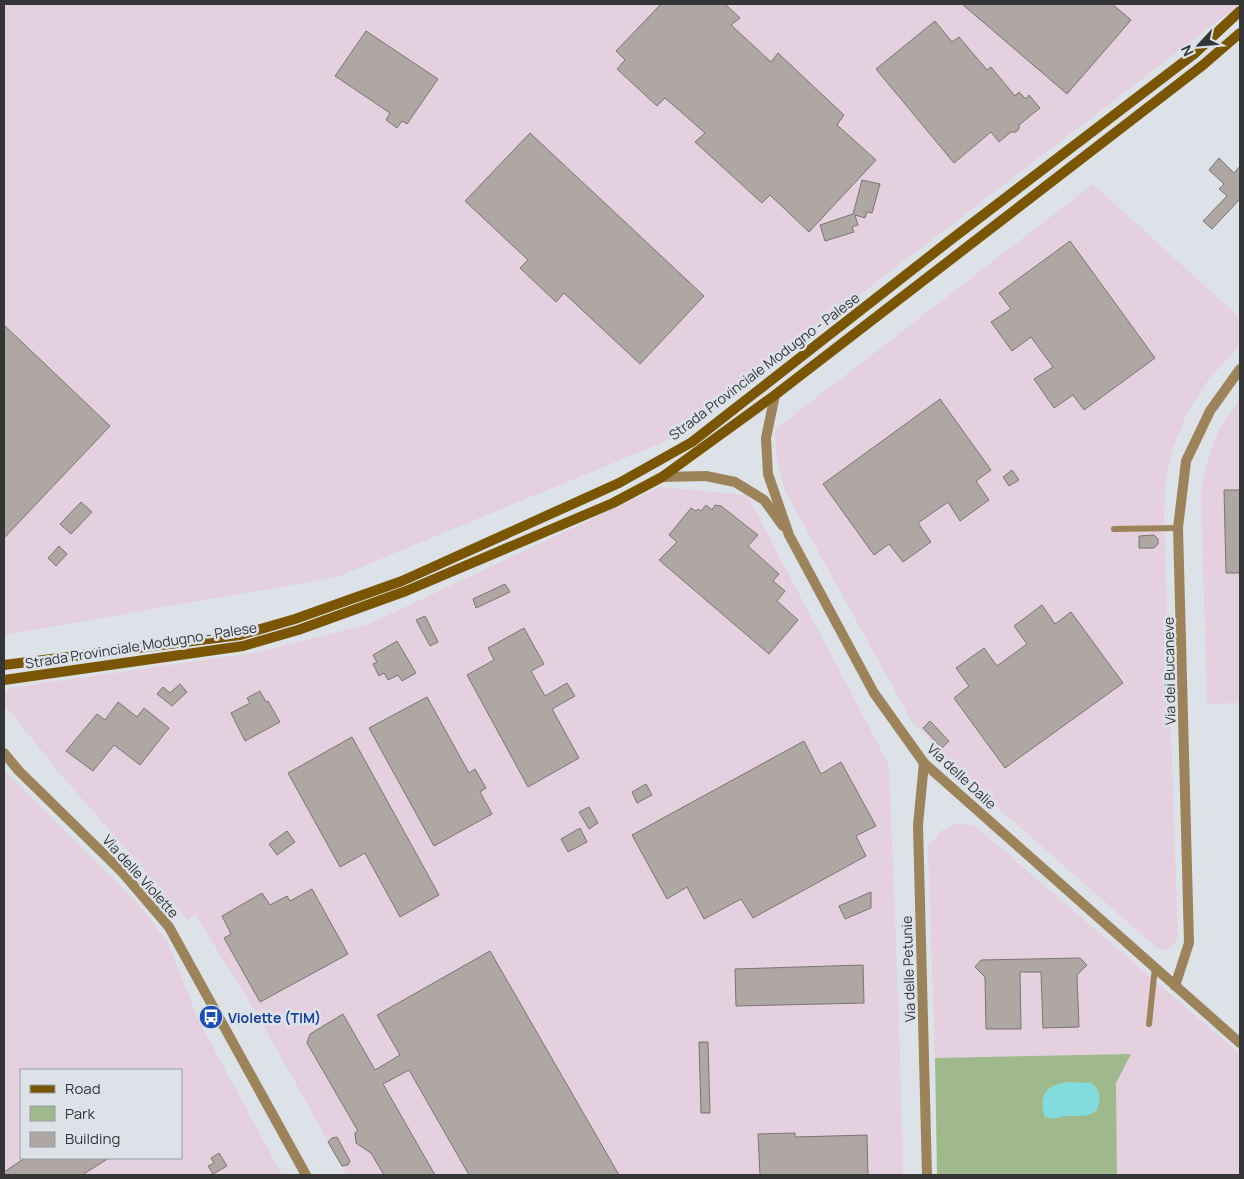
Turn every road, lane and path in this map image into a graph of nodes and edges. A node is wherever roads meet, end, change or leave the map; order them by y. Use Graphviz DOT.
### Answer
graph roads {
  1 [pos="1240,11"];
  2 [pos="1240,33"];
  3 [pos="1240,369"];
  4 [pos="775,395"];
  5 [pos="662,477"];
  6 [pos="1178,528"];
  7 [pos="1114,529"];
  8 [pos="789,534"];
  9 [pos="4,665"];
  10 [pos="4,680"];
  11 [pos="4,752"];
  12 [pos="4,759"];
  13 [pos="924,763"];
  14 [pos="19,771"];
  15 [pos="1155,967"];
  16 [pos="1176,986"];
  17 [pos="1149,1024"];
  18 [pos="1240,1043"];
  19 [pos="306,1175"];
  20 [pos="927,1175"];
  1 -- 9 [label="main road, Strada Provinciale Modugno - Palese"];
  2 -- 4 [label="main road, Strada Provinciale Modugno - Palese"];
  3 -- 6 [label="street, Via dei Bucaneve"];
  4 -- 5 [label="main road, Strada Provinciale Modugno - Palese"];
  4 -- 8 [label="street, Via delle Dalie"];
  5 -- 8 [label="street"];
  5 -- 10 [label="main road, Strada Provinciale Modugno - Palese"];
  6 -- 7 [label="lane"];
  6 -- 16 [label="street, Via dei Bucaneve"];
  8 -- 13 [label="street, Via delle Dalie"];
  11 -- 14 [label="street"];
  12 -- 14 [label="street"];
  13 -- 15 [label="street, Via delle Dalie"];
  13 -- 20 [label="street, Via delle Petunie"];
  14 -- 19 [label="street, Via delle Violette"];
  15 -- 16 [label="street, Via delle Dalie"];
  15 -- 17 [label="lane"];
  16 -- 18 [label="street, Via delle Dalie"];
}
